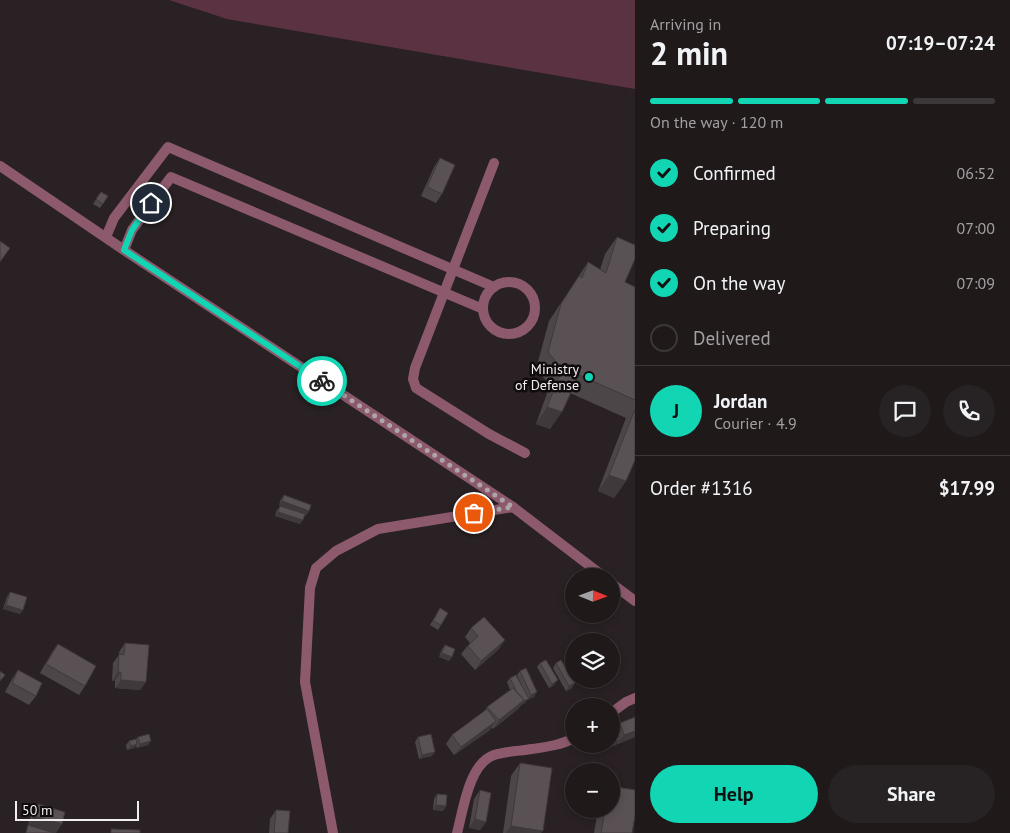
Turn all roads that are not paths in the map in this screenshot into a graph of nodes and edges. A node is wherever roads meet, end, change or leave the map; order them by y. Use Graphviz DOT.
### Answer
graph roads {
  1 [pos="494,163"];
  2 [pos="0,166"];
  3 [pos="106,237"];
  4 [pos="124,250"];
  5 [pos="452,269"];
  6 [pos="494,287"];
  7 [pos="443,293"];
  8 [pos="484,309"];
  9 [pos="525,453"];
  10 [pos="513,507"];
  11 [pos="593,568"];
  12 [pos="620,590"];
  13 [pos="635,601"];
  14 [pos="635,698"];
  15 [pos="620,706"];
  16 [pos="565,743"];
  17 [pos="333,833"];
  18 [pos="457,833"];
  1 -- 5 [label="lane"];
  2 -- 3 [label="lane"];
  3 -- 4 [label="lane"];
  3 -- 5 [label="lane"];
  4 -- 7 [label="lane"];
  4 -- 10 [label="lane"];
  5 -- 6 [label="lane"];
  5 -- 7 [label="lane"];
  6 -- 8 [label="lane"];
  6 -- 8 [label="lane"];
  7 -- 8 [label="lane"];
  7 -- 9 [label="lane"];
  10 -- 11 [label="lane"];
  10 -- 17 [label="lane"];
  12 -- 13 [label="lane"];
  14 -- 15 [label="lane"];
  16 -- 18 [label="lane"];
}
